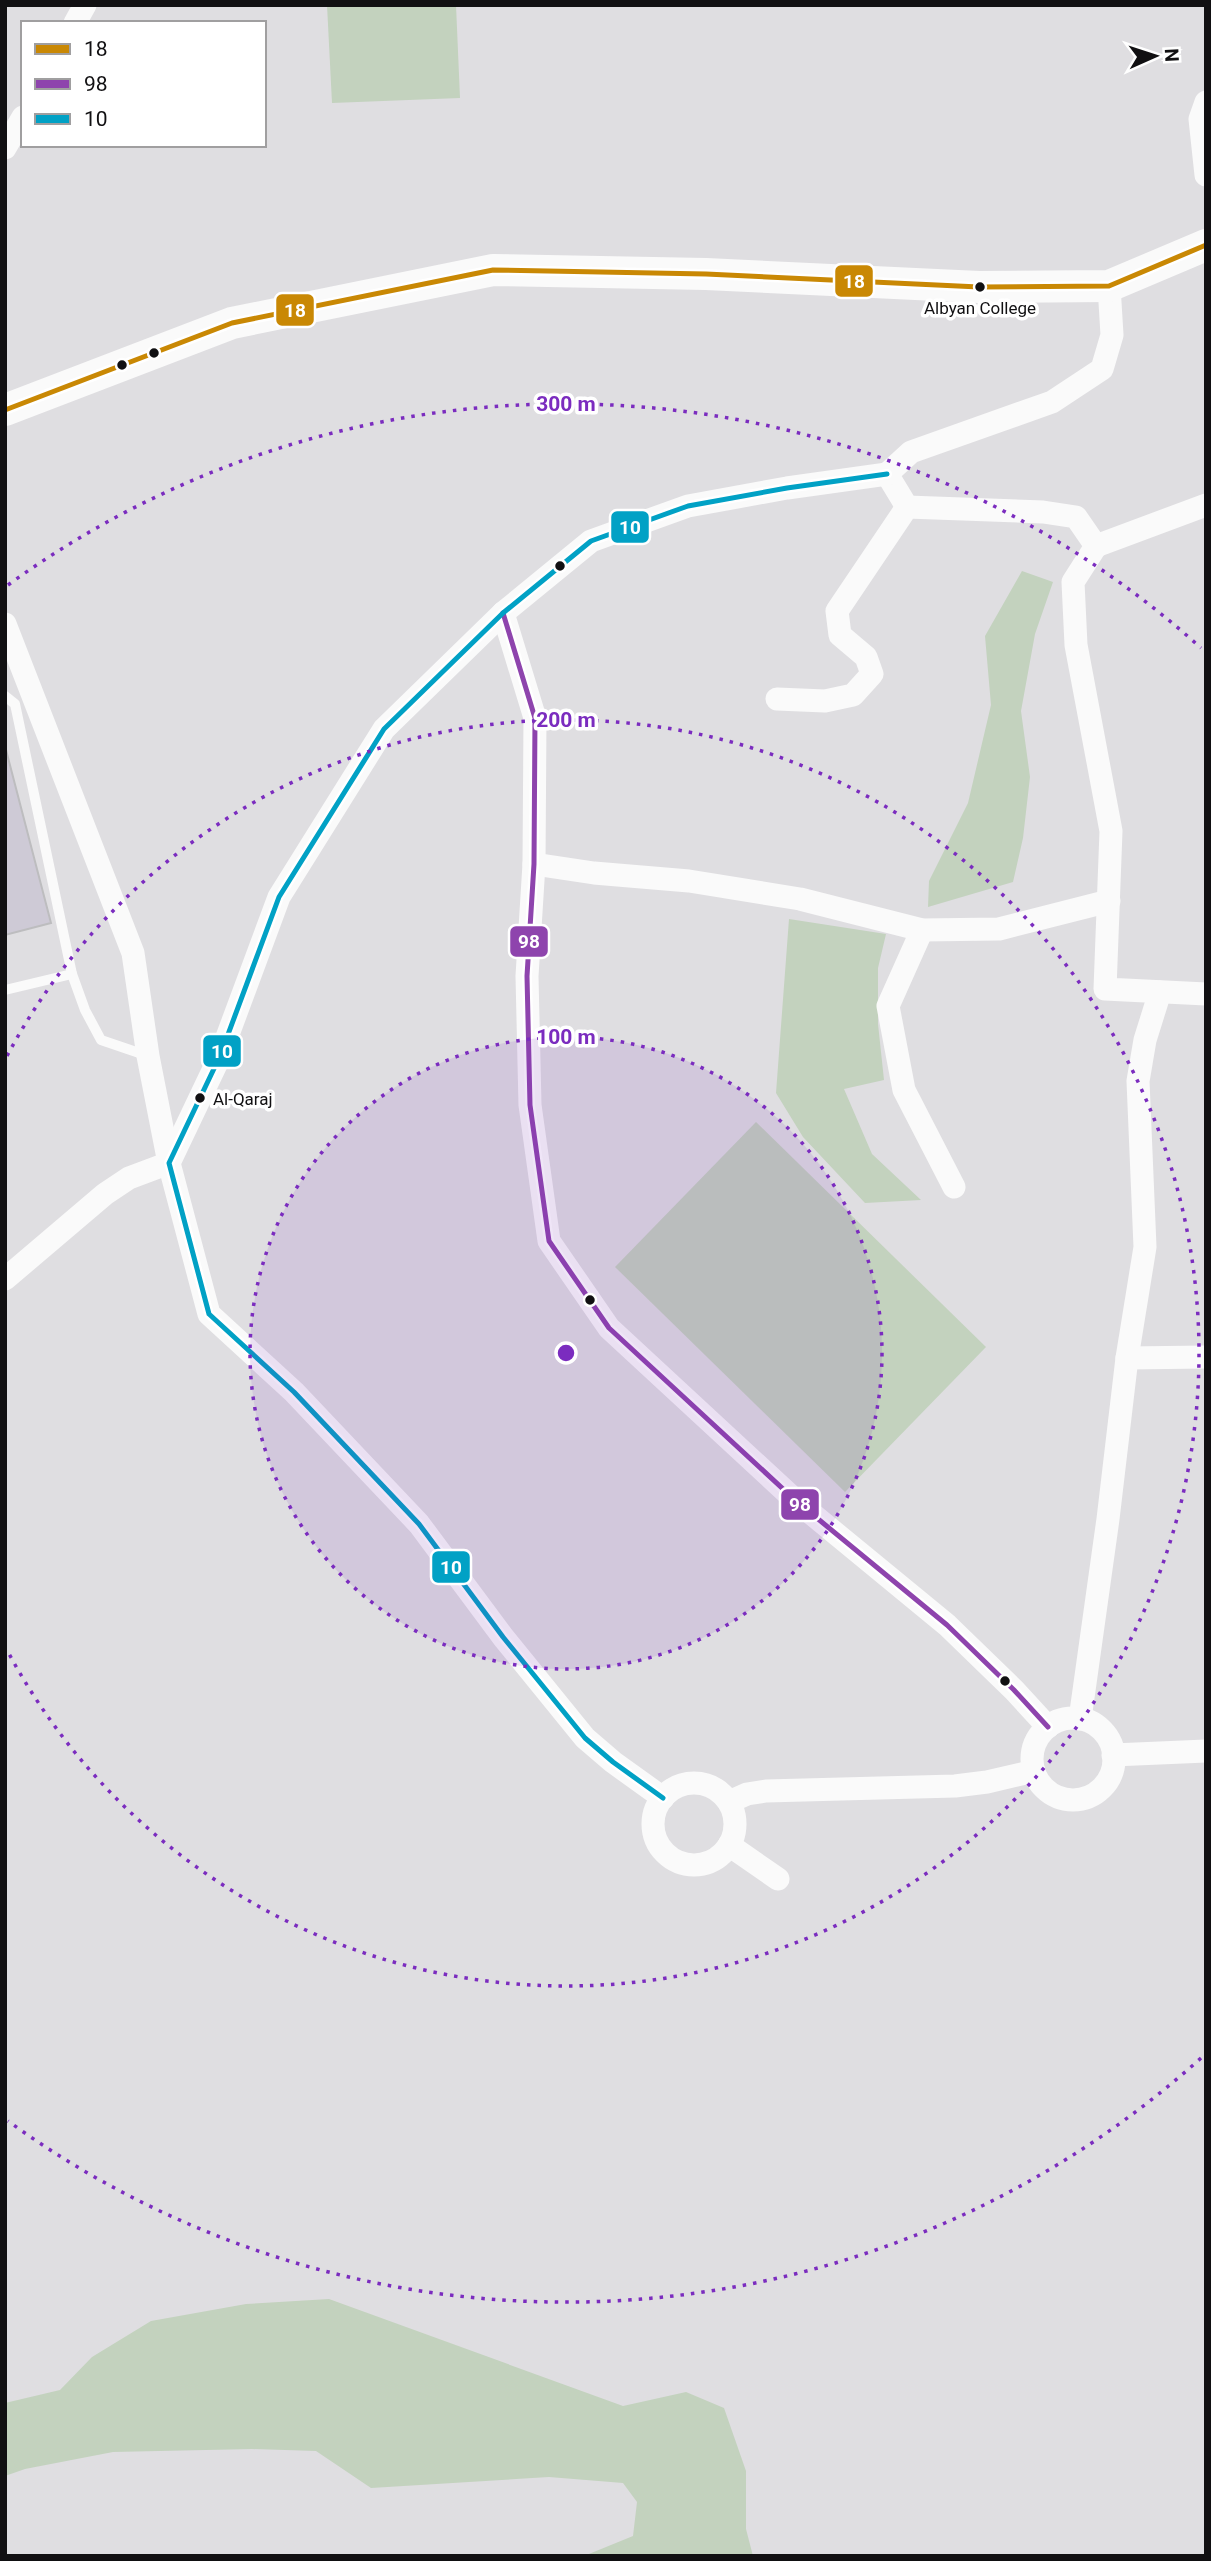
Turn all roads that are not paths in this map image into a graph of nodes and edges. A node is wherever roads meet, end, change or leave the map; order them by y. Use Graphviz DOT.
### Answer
graph roads {
  1 [pos="85,5"];
  2 [pos="76,21"];
  3 [pos="1206,102"];
  4 [pos="21,120"];
  5 [pos="5,148"];
  6 [pos="1206,175"];
  7 [pos="1206,245"];
  8 [pos="1109,286"];
  9 [pos="5,410"];
  10 [pos="887,474"];
  11 [pos="1206,505"];
  12 [pos="907,507"];
  13 [pos="1096,546"];
  14 [pos="503,613"];
  15 [pos="5,624"];
  16 [pos="5,696"];
  17 [pos="777,699"];
  18 [pos="534,864"];
  19 [pos="1109,901"];
  20 [pos="922,930"];
  21 [pos="72,974"];
  22 [pos="5,990"];
  23 [pos="1160,992"];
  24 [pos="1206,994"];
  25 [pos="148,1056"];
  26 [pos="169,1163"];
  27 [pos="954,1187"];
  28 [pos="5,1279"];
  29 [pos="1206,1357"];
  30 [pos="1127,1358"];
  31 [pos="1080,1719"];
  32 [pos="1048,1727"];
  33 [pos="1206,1751"];
  34 [pos="1114,1755"];
  35 [pos="1034,1771"];
  36 [pos="663,1798"];
  37 [pos="729,1802"];
  38 [pos="729,1845"];
  39 [pos="778,1880"];
  1 -- 2 [label="street"];
  3 -- 6 [label="street"];
  4 -- 5 [label="street"];
  7 -- 8 [label="main road"];
  8 -- 9 [label="main road"];
  8 -- 10 [label="street"];
  10 -- 12 [label="street"];
  10 -- 14 [label="street"];
  11 -- 13 [label="street"];
  12 -- 13 [label="street"];
  12 -- 17 [label="street"];
  13 -- 19 [label="street"];
  14 -- 18 [label="street"];
  14 -- 26 [label="street"];
  15 -- 25 [label="street"];
  16 -- 21 [label="lane"];
  18 -- 20 [label="street"];
  18 -- 32 [label="street"];
  19 -- 20 [label="street"];
  19 -- 23 [label="street"];
  20 -- 27 [label="street"];
  21 -- 22 [label="lane"];
  21 -- 25 [label="lane"];
  23 -- 24 [label="street"];
  23 -- 30 [label="street"];
  25 -- 26 [label="street"];
  26 -- 28 [label="street"];
  26 -- 36 [label="street"];
  29 -- 30 [label="street"];
  30 -- 31 [label="street"];
  31 -- 32 [label="street"];
  31 -- 34 [label="street"];
  32 -- 35 [label="street"];
  33 -- 34 [label="street"];
  34 -- 35 [label="street"];
  35 -- 37 [label="street"];
  36 -- 37 [label="street"];
  36 -- 38 [label="street"];
  37 -- 38 [label="street"];
  38 -- 39 [label="street"];
}
